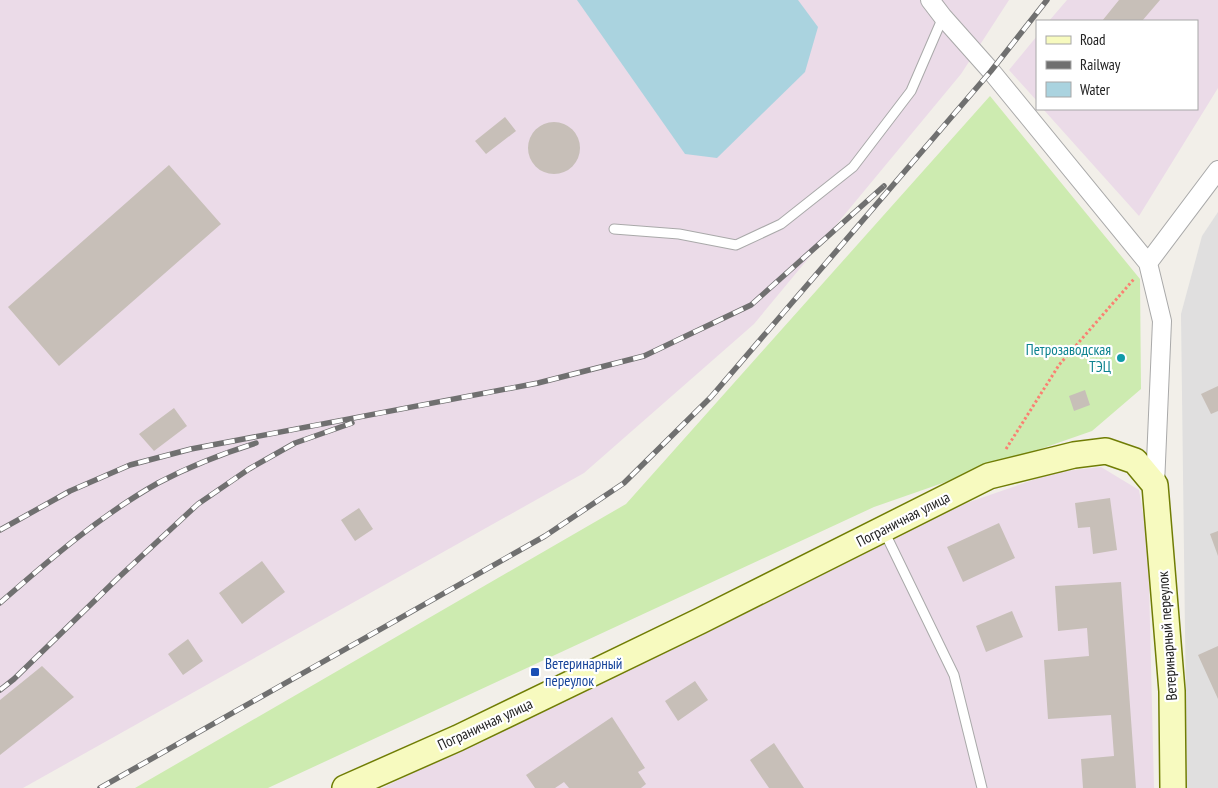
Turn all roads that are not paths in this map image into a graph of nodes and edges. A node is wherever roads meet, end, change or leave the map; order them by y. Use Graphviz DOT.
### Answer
graph roads {
  1 [pos="930,0"];
  2 [pos="943,18"];
  3 [pos="1218,170"];
  4 [pos="614,230"];
  5 [pos="1148,263"];
  6 [pos="1155,485"];
  7 [pos="883,529"];
  8 [pos="345,788"];
  9 [pos="982,788"];
  10 [pos="1173,788"];
  1 -- 2 [label="street"];
  2 -- 4 [label="lane"];
  2 -- 5 [label="street"];
  3 -- 5 [label="street"];
  5 -- 6 [label="street"];
  6 -- 7 [label="main road, Пограничная улица"];
  6 -- 10 [label="main road, Ветеринарный переулок"];
  7 -- 8 [label="main road, Пограничная улица"];
  7 -- 9 [label="lane"];
}
